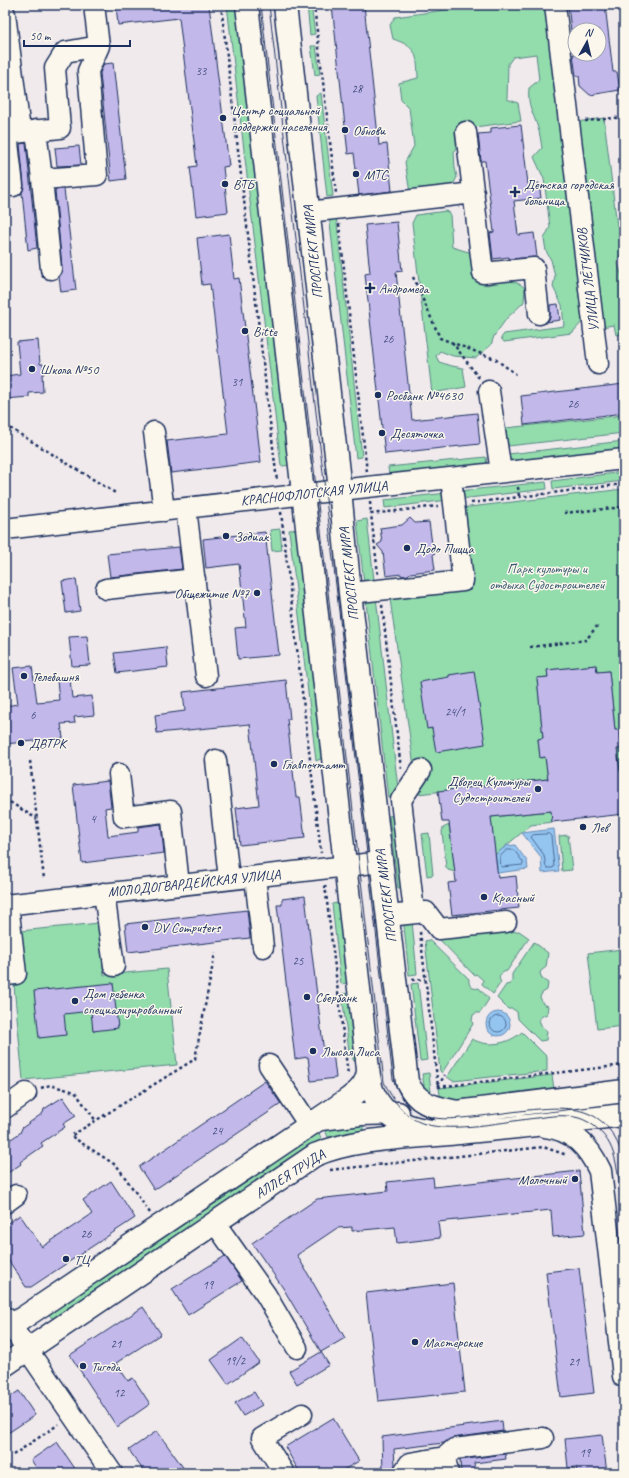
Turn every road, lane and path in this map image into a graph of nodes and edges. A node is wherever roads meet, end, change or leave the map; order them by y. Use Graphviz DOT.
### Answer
graph roads {
  1 [pos="94,5"];
  2 [pos="221,5"];
  3 [pos="247,5"];
  4 [pos="285,5"];
  5 [pos="314,5"];
  6 [pos="555,5"];
  7 [pos="5,14"];
  8 [pos="99,46"];
  9 [pos="9,71"];
  10 [pos="624,117"];
  11 [pos="569,123"];
  12 [pos="17,130"];
  13 [pos="466,132"];
  14 [pos="42,180"];
  15 [pos="13,186"];
  16 [pos="474,193"];
  17 [pos="338,208"];
  18 [pos="308,212"];
  19 [pos="51,269"];
  20 [pos="413,277"];
  21 [pos="539,314"];
  22 [pos="451,342"];
  23 [pos="598,364"];
  24 [pos="516,374"];
  25 [pos="489,391"];
  26 [pos="5,425"];
  27 [pos="154,432"];
  28 [pos="624,459"];
  29 [pos="501,472"];
  30 [pos="451,478"];
  31 [pos="368,487"];
  32 [pos="340,490"];
  33 [pos="117,494"];
  34 [pos="302,494"];
  35 [pos="279,497"];
  36 [pos="624,507"];
  37 [pos="186,508"];
  38 [pos="164,510"];
  39 [pos="564,513"];
  40 [pos="372,514"];
  41 [pos="5,529"];
  42 [pos="195,579"];
  43 [pos="106,589"];
  44 [pos="350,593"];
  45 [pos="597,626"];
  46 [pos="530,647"];
  47 [pos="206,676"];
  48 [pos="216,760"];
  49 [pos="30,762"];
  50 [pos="421,770"];
  51 [pos="119,774"];
  52 [pos="5,799"];
  53 [pos="401,800"];
  54 [pos="375,803"];
  55 [pos="36,819"];
  56 [pos="382,862"];
  57 [pos="345,866"];
  58 [pos="323,868"];
  59 [pos="255,877"];
  60 [pos="44,879"];
  61 [pos="229,879"];
  62 [pos="179,885"];
  63 [pos="104,893"];
  64 [pos="7,904"];
  65 [pos="416,908"];
  66 [pos="388,916"];
  67 [pos="506,922"];
  68 [pos="263,947"];
  69 [pos="215,953"];
  70 [pos="114,966"];
  71 [pos="5,975"];
  72 [pos="425,979"];
  73 [pos="412,980"];
  74 [pos="609,1063"];
  75 [pos="269,1065"];
  76 [pos="624,1065"];
  77 [pos="610,1067"];
  78 [pos="357,1070"];
  79 [pos="444,1075"];
  80 [pos="438,1086"];
  81 [pos="624,1091"];
  82 [pos="26,1093"];
  83 [pos="568,1098"];
  84 [pos="5,1108"];
  85 [pos="457,1112"];
  86 [pos="389,1113"];
  87 [pos="96,1120"];
  88 [pos="620,1120"];
  89 [pos="312,1122"];
  90 [pos="538,1125"];
  91 [pos="460,1133"];
  92 [pos="573,1157"];
  93 [pos="324,1171"];
  94 [pos="152,1217"];
  95 [pos="215,1224"];
  96 [pos="7,1324"];
  97 [pos="297,1348"];
  98 [pos="28,1350"];
  99 [pos="5,1365"];
  100 [pos="624,1376"];
  101 [pos="302,1414"];
  102 [pos="72,1415"];
  103 [pos="543,1438"];
  104 [pos="13,1455"];
  105 [pos="446,1465"];
  106 [pos="112,1473"];
  107 [pos="284,1473"];
  108 [pos="403,1473"];
  1 -- 8 [label="street"];
  2 -- 35 [label="path"];
  3 -- 34 [label="main road"];
  4 -- 18 [label="main road, ПРОСПЕКТ МИРА"];
  5 -- 17 [label="path"];
  6 -- 11 [label="street, УЛИЦА ЛЁТЧИКОВ"];
  7 -- 9 [label="street"];
  8 -- 12 [label="street"];
  8 -- 14 [label="street"];
  9 -- 12 [label="street"];
  10 -- 11 [label="path"];
  11 -- 23 [label="street, УЛИЦА ЛЁТЧИКОВ"];
  12 -- 14 [label="street"];
  12 -- 15 [label="street"];
  13 -- 16 [label="street"];
  14 -- 19 [label="street"];
  16 -- 17 [label="street"];
  16 -- 21 [label="street"];
  17 -- 18 [label="street"];
  17 -- 31 [label="path"];
  18 -- 32 [label="main road, ПРОСПЕКТ МИРА"];
  20 -- 22 [label="path"];
  22 -- 24 [label="path"];
  22 -- 25 [label="path"];
  25 -- 29 [label="street"];
  26 -- 33 [label="path"];
  27 -- 38 [label="street"];
  28 -- 29 [label="street, КРАСНОФЛОТСКАЯ УЛИЦА"];
  29 -- 30 [label="street, КРАСНОФЛОТСКАЯ УЛИЦА"];
  30 -- 31 [label="street, КРАСНОФЛОТСКАЯ УЛИЦА"];
  30 -- 44 [label="street"];
  31 -- 32 [label="street, КРАСНОФЛОТСКАЯ УЛИЦА"];
  31 -- 40 [label="path"];
  32 -- 34 [label="street, КРАСНОФЛОТСКАЯ УЛИЦА"];
  32 -- 44 [label="main road, ПРОСПЕКТ МИРА"];
  34 -- 35 [label="street, КРАСНОФЛОТСКАЯ УЛИЦА"];
  34 -- 57 [label="main road"];
  35 -- 37 [label="street, КРАСНОФЛОТСКАЯ УЛИЦА"];
  35 -- 58 [label="path"];
  36 -- 39 [label="path"];
  37 -- 38 [label="street, КРАСНОФЛОТСКАЯ УЛИЦА"];
  37 -- 42 [label="street"];
  38 -- 41 [label="street, КРАСНОФЛОТСКАЯ УЛИЦА"];
  42 -- 43 [label="street"];
  42 -- 47 [label="street"];
  44 -- 54 [label="main road, ПРОСПЕКТ МИРА"];
  45 -- 46 [label="path"];
  48 -- 61 [label="street"];
  49 -- 55 [label="path"];
  50 -- 53 [label="street"];
  51 -- 62 [label="street"];
  52 -- 55 [label="path"];
  53 -- 54 [label="street"];
  53 -- 65 [label="street"];
  54 -- 56 [label="main road, ПРОСПЕКТ МИРА"];
  55 -- 60 [label="path"];
  56 -- 57 [label="street, МОЛОДОГВАРДЕЙСКАЯ УЛИЦА"];
  56 -- 66 [label="main road, ПРОСПЕКТ МИРА"];
  57 -- 58 [label="street, МОЛОДОГВАРДЕЙСКАЯ УЛИЦА"];
  57 -- 78 [label="main road"];
  58 -- 59 [label="street, МОЛОДОГВАРДЕЙСКАЯ УЛИЦА"];
  58 -- 78 [label="path"];
  59 -- 61 [label="street, МОЛОДОГВАРДЕЙСКАЯ УЛИЦА"];
  59 -- 68 [label="street"];
  61 -- 62 [label="street, МОЛОДОГВАРДЕЙСКАЯ УЛИЦА"];
  62 -- 63 [label="street, МОЛОДОГВАРДЕЙСКАЯ УЛИЦА"];
  63 -- 64 [label="street, МОЛОДОГВАРДЕЙСКАЯ УЛИЦА"];
  63 -- 70 [label="street"];
  64 -- 71 [label="street"];
  65 -- 66 [label="street"];
  65 -- 67 [label="street"];
  65 -- 72 [label="path"];
  66 -- 85 [label="main road, ПРОСПЕКТ МИРА"];
  69 -- 87 [label="path"];
  72 -- 73 [label="path"];
  72 -- 80 [label="path"];
  74 -- 77 [label="path"];
  75 -- 89 [label="street"];
  76 -- 77 [label="path"];
  77 -- 80 [label="path"];
  78 -- 86 [label="main road"];
  78 -- 89 [label="main road"];
  79 -- 80 [label="path"];
  81 -- 83 [label="main road, АЛЛЕЯ ТРУДА"];
  82 -- 84 [label="street"];
  82 -- 87 [label="path"];
  83 -- 85 [label="main road, АЛЛЕЯ ТРУДА"];
  83 -- 88 [label="main road"];
  85 -- 86 [label="main road, АЛЛЕЯ ТРУДА"];
  86 -- 89 [label="main road, АЛЛЕЯ ТРУДА"];
  86 -- 91 [label="main road"];
  87 -- 94 [label="path"];
  88 -- 90 [label="main road, АЛЛЕЯ ТРУДА"];
  89 -- 96 [label="main road, АЛЛЕЯ ТРУДА"];
  90 -- 91 [label="main road, АЛЛЕЯ ТРУДА"];
  90 -- 100 [label="main road"];
  91 -- 95 [label="main road, АЛЛЕЯ ТРУДА"];
  92 -- 93 [label="path"];
  95 -- 97 [label="street"];
  95 -- 98 [label="main road, АЛЛЕЯ ТРУДА"];
  96 -- 98 [label="street"];
  98 -- 99 [label="main road, АЛЛЕЯ ТРУДА"];
  98 -- 102 [label="street"];
  101 -- 107 [label="street"];
  102 -- 104 [label="path"];
  102 -- 106 [label="street"];
  103 -- 105 [label="street"];
  105 -- 108 [label="street"];
}
